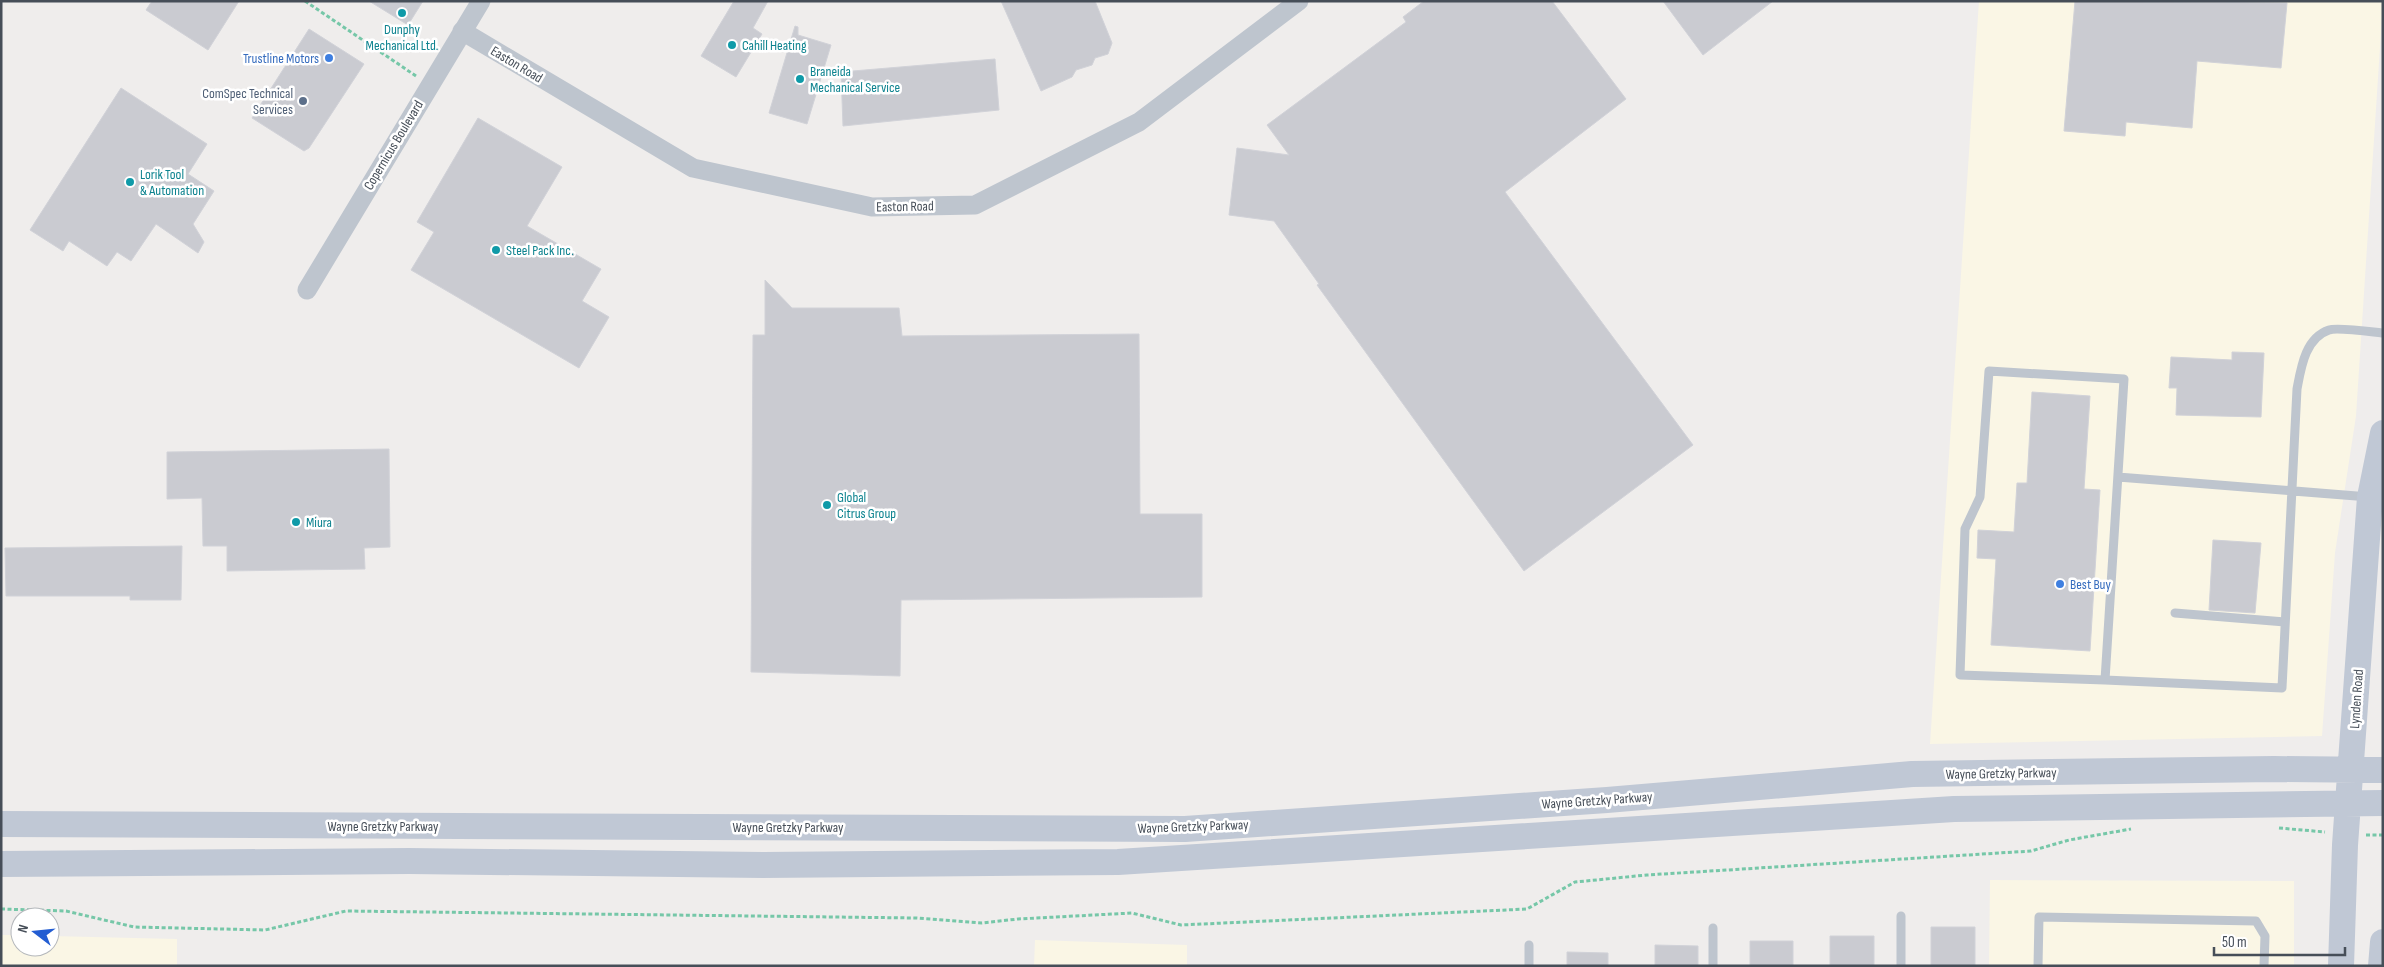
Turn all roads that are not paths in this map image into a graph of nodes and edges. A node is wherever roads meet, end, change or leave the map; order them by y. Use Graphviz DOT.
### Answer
graph roads {
  1 [pos="481,1"];
  2 [pos="1299,1"];
  3 [pos="462,31"];
  4 [pos="307,290"];
  5 [pos="2383,333"];
  6 [pos="2383,433"];
  7 [pos="2118,477"];
  8 [pos="2291,491"];
  9 [pos="2377,497"];
  10 [pos="2176,613"];
  11 [pos="2285,622"];
  12 [pos="2105,680"];
  13 [pos="2351,770"];
  14 [pos="2383,770"];
  15 [pos="2383,803"];
  16 [pos="2348,804"];
  17 [pos="1,824"];
  18 [pos="1,864"];
  19 [pos="1901,916"];
  20 [pos="1713,928"];
  21 [pos="2383,942"];
  22 [pos="1529,945"];
  23 [pos="1529,966"];
  24 [pos="1713,966"];
  25 [pos="1901,966"];
  26 [pos="2038,966"];
  27 [pos="2264,966"];
  28 [pos="2341,966"];
  29 [pos="2381,966"];
  1 -- 3 [label="street, Copernicus Boulevard"];
  2 -- 3 [label="street, Easton Road"];
  3 -- 4 [label="street, Copernicus Boulevard"];
  5 -- 8 [label="lane"];
  6 -- 9 [label="main road, Lynden Road"];
  7 -- 8 [label="lane"];
  7 -- 12 [label="lane"];
  7 -- 12 [label="lane"];
  8 -- 9 [label="lane"];
  8 -- 11 [label="lane"];
  9 -- 13 [label="main road, Lynden Road"];
  10 -- 11 [label="lane"];
  11 -- 12 [label="lane"];
  13 -- 14 [label="main road, Wayne Gretzky Parkway"];
  13 -- 16 [label="main road, Lynden Road"];
  13 -- 17 [label="main road, Wayne Gretzky Parkway"];
  15 -- 16 [label="main road"];
  16 -- 18 [label="main road"];
  16 -- 28 [label="main road, Lynden Road"];
  19 -- 25 [label="lane"];
  20 -- 24 [label="lane"];
  21 -- 29 [label="main road"];
  22 -- 23 [label="lane"];
  26 -- 27 [label="lane"];
}
